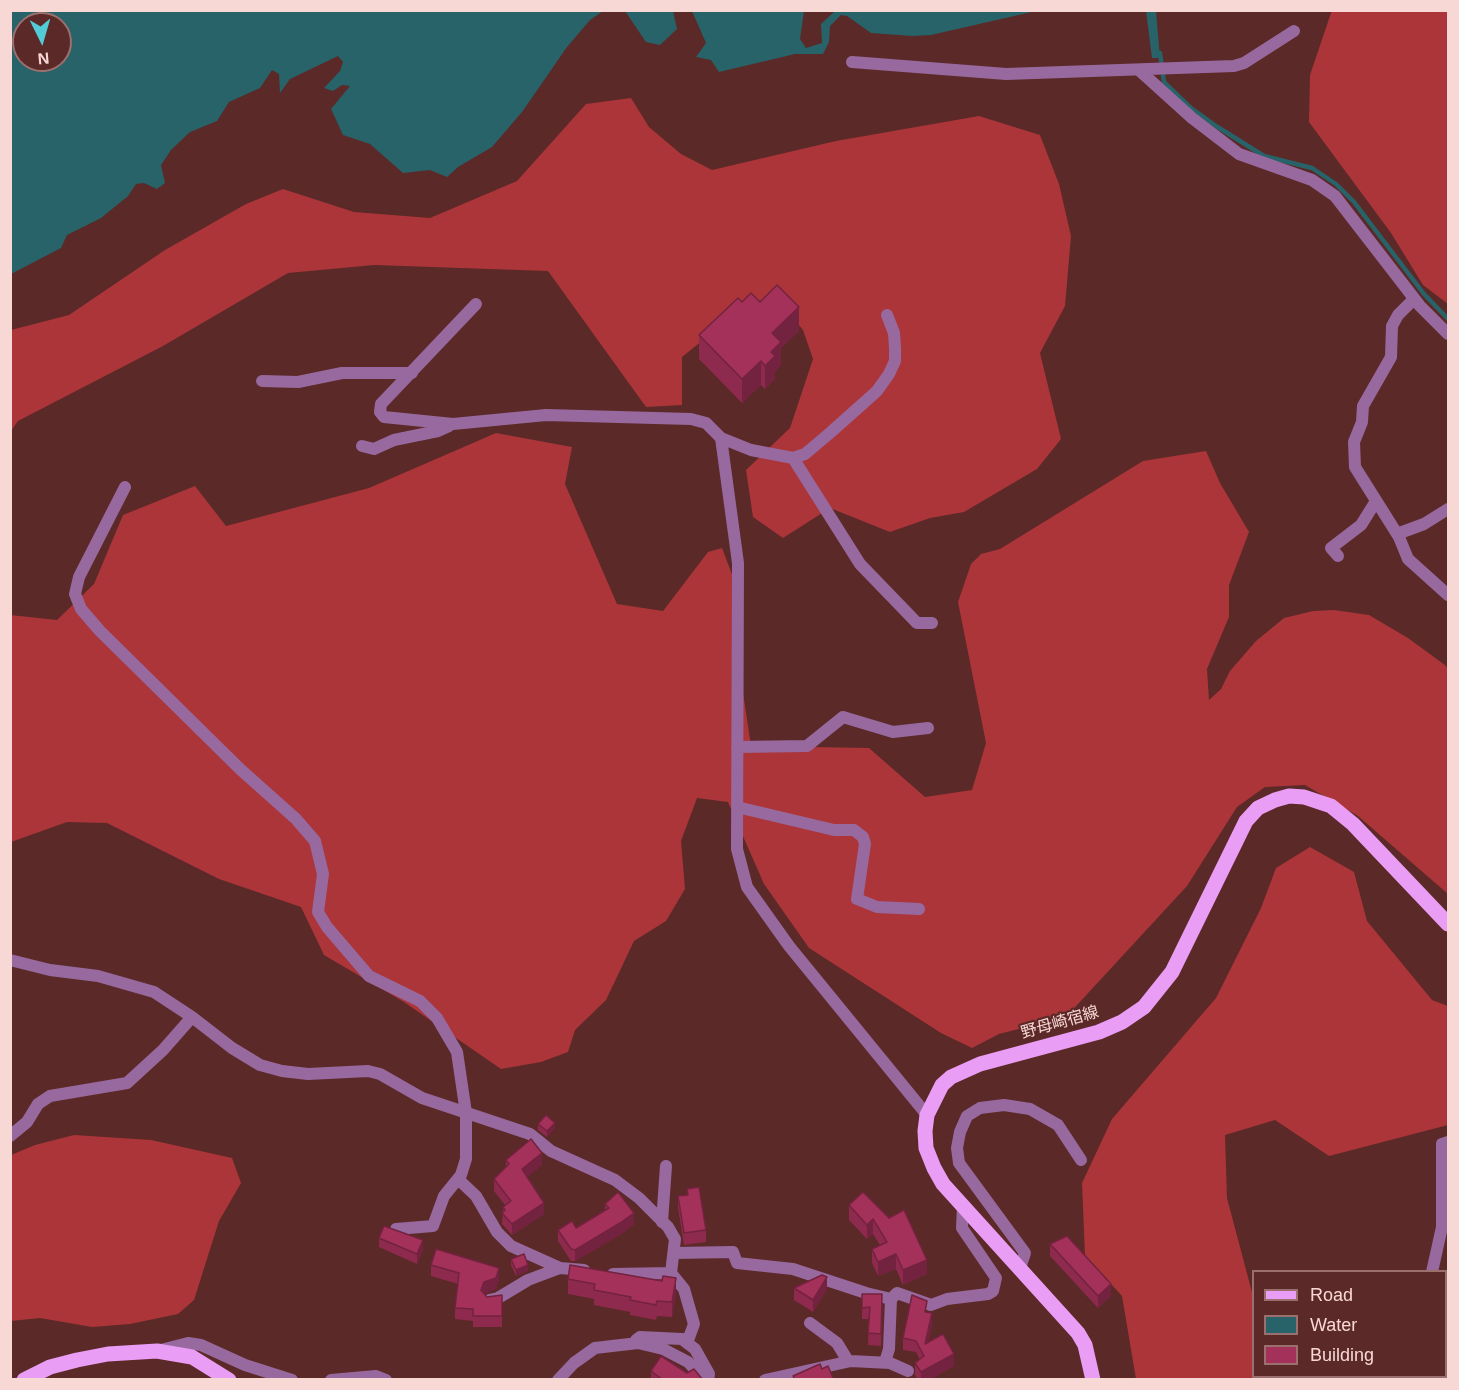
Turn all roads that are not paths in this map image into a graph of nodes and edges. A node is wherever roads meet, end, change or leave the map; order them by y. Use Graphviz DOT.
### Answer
graph roads {
  1 [pos="1294,31"];
  2 [pos="852,62"];
  3 [pos="1140,71"];
  4 [pos="1414,298"];
  5 [pos="476,304"];
  6 [pos="887,315"];
  7 [pos="1449,334"];
  8 [pos="412,373"];
  9 [pos="262,381"];
  10 [pos="453,424"];
  11 [pos="722,438"];
  12 [pos="362,446"];
  13 [pos="793,458"];
  14 [pos="124,487"];
  15 [pos="1377,501"];
  16 [pos="1449,508"];
  17 [pos="1397,534"];
  18 [pos="1338,556"];
  19 [pos="1449,595"];
  20 [pos="932,623"];
  21 [pos="928,728"];
  22 [pos="738,747"];
  23 [pos="737,807"];
  24 [pos="919,909"];
  25 [pos="1449,924"];
  26 [pos="10,960"];
  27 [pos="192,1017"];
  28 [pos="466,1113"];
  29 [pos="927,1115"];
  30 [pos="10,1136"];
  31 [pos="1449,1142"];
  32 [pos="1080,1160"];
  33 [pos="666,1166"];
  34 [pos="458,1179"];
  35 [pos="963,1206"];
  36 [pos="662,1222"];
  37 [pos="396,1229"];
  38 [pos="674,1253"];
  39 [pos="560,1268"];
  40 [pos="1020,1268"];
  41 [pos="1432,1270"];
  42 [pos="670,1273"];
  43 [pos="891,1299"];
  44 [pos="489,1300"];
  45 [pos="810,1323"];
  46 [pos="687,1343"];
  47 [pos="630,1344"];
  48 [pos="157,1351"];
  49 [pos="848,1361"];
  50 [pos="885,1362"];
  51 [pos="908,1371"];
  52 [pos="781,1378"];
  53 [pos="24,1380"];
  54 [pos="229,1380"];
  55 [pos="292,1380"];
  56 [pos="331,1380"];
  57 [pos="386,1380"];
  58 [pos="558,1380"];
  59 [pos="707,1380"];
  60 [pos="765,1380"];
  61 [pos="1093,1380"];
  1 -- 3 [label="street"];
  2 -- 3 [label="street"];
  3 -- 4 [label="street"];
  4 -- 7 [label="street"];
  4 -- 15 [label="street"];
  5 -- 8 [label="street"];
  6 -- 13 [label="street"];
  8 -- 9 [label="street"];
  8 -- 10 [label="street"];
  10 -- 11 [label="street"];
  10 -- 12 [label="street"];
  11 -- 13 [label="street"];
  11 -- 22 [label="street"];
  13 -- 20 [label="street"];
  14 -- 28 [label="street"];
  15 -- 17 [label="street"];
  15 -- 18 [label="street"];
  16 -- 17 [label="street"];
  17 -- 19 [label="street"];
  21 -- 22 [label="street"];
  22 -- 23 [label="street"];
  23 -- 24 [label="street"];
  23 -- 29 [label="street"];
  25 -- 29 [label="main road, 野母崎宿線"];
  26 -- 27 [label="street"];
  27 -- 28 [label="street"];
  27 -- 30 [label="street"];
  28 -- 34 [label="street"];
  28 -- 36 [label="street"];
  29 -- 35 [label="main road, 野母崎宿線"];
  31 -- 41 [label="street"];
  32 -- 40 [label="street"];
  33 -- 36 [label="street"];
  34 -- 37 [label="street"];
  34 -- 39 [label="street"];
  35 -- 40 [label="main road, 野母崎宿線"];
  35 -- 43 [label="street"];
  36 -- 38 [label="street"];
  38 -- 42 [label="street"];
  38 -- 43 [label="street"];
  39 -- 42 [label="street"];
  39 -- 44 [label="street"];
  40 -- 61 [label="main road, 野母崎宿線"];
  42 -- 46 [label="street"];
  43 -- 50 [label="street"];
  45 -- 49 [label="street"];
  46 -- 47 [label="street"];
  46 -- 59 [label="street"];
  47 -- 58 [label="street"];
  47 -- 59 [label="street"];
  48 -- 53 [label="main road"];
  48 -- 54 [label="main road"];
  48 -- 55 [label="street"];
  49 -- 50 [label="street"];
  49 -- 52 [label="street"];
  50 -- 51 [label="street"];
  52 -- 60 [label="street"];
  56 -- 57 [label="street"];
}
